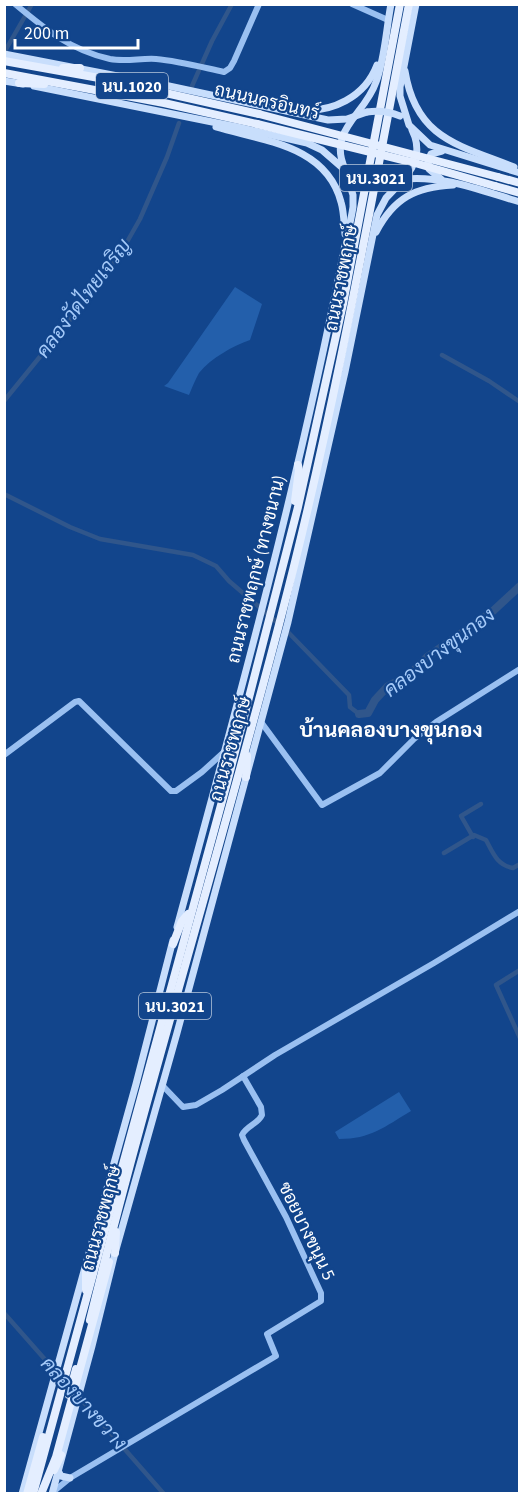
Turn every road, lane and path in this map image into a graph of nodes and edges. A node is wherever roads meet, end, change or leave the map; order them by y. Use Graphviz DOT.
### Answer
graph roads {
  1 [pos="15,4"];
  2 [pos="259,4"];
  3 [pos="352,4"];
  4 [pos="391,4"];
  5 [pos="400,4"];
  6 [pos="410,4"];
  7 [pos="416,4"];
  8 [pos="388,20"];
  9 [pos="382,50"];
  10 [pos="4,54"];
  11 [pos="4,61"];
  12 [pos="404,62"];
  13 [pos="44,68"];
  14 [pos="81,68"];
  15 [pos="4,73"];
  16 [pos="4,81"];
  17 [pos="20,83"];
  18 [pos="70,85"];
  19 [pos="276,109"];
  20 [pos="356,116"];
  21 [pos="187,117"];
  22 [pos="315,117"];
  23 [pos="409,124"];
  24 [pos="307,143"];
  25 [pos="442,151"];
  26 [pos="345,170"];
  27 [pos="519,171"];
  28 [pos="404,179"];
  29 [pos="441,179"];
  30 [pos="519,183"];
  31 [pos="460,184"];
  32 [pos="519,193"];
  33 [pos="519,202"];
  34 [pos="373,237"];
  35 [pos="345,243"];
  36 [pos="331,436"];
  37 [pos="298,465"];
  38 [pos="318,465"];
  39 [pos="298,507"];
  40 [pos="284,619"];
  41 [pos="281,632"];
  42 [pos="519,669"];
  43 [pos="261,722"];
  44 [pos="249,737"];
  45 [pos="224,751"];
  46 [pos="4,755"];
  47 [pos="202,772"];
  48 [pos="219,772"];
  49 [pos="246,777"];
  50 [pos="519,911"];
  51 [pos="191,912"];
  52 [pos="172,944"];
  53 [pos="243,1076"];
  54 [pos="162,1084"];
  55 [pos="117,1215"];
  56 [pos="116,1235"];
  57 [pos="115,1253"];
  58 [pos="86,1267"];
  59 [pos="84,1299"];
  60 [pos="62,1368"];
  61 [pos="61,1455"];
  62 [pos="57,1469"];
  63 [pos="70,1478"];
  64 [pos="42,1493"];
  65 [pos="52,1493"];
  66 [pos="22,1494"];
  67 [pos="27,1494"];
  68 [pos="33,1494"];
  1 -- 2 [label="street"];
  3 -- 8 [label="street"];
  4 -- 8 [label="main road"];
  5 -- 39 [label="main road, ถนนราชพฤกษ์ / นบ.3021"];
  6 -- 38 [label="main road, ถนนราชพฤกษ์ / นบ.3021"];
  7 -- 12 [label="main road"];
  8 -- 9 [label="main road"];
  9 -- 19 [label="main road"];
  9 -- 20 [label="main road"];
  10 -- 14 [label="main road, ถนนนครอินทร์ / นบ.1020"];
  11 -- 13 [label="main road, ถนนนครอินทร์ / นบ.1020"];
  12 -- 23 [label="main road"];
  12 -- 27 [label="main road"];
  13 -- 14 [label="main road"];
  13 -- 30 [label="main road, ถนนนครอินทร์ / นบ.1020, bridge"];
  14 -- 19 [label="main road, ถนนนครอินทร์ / นบ.1020"];
  15 -- 18 [label="main road, ถนนนครอินทร์ / นบ.1020"];
  16 -- 17 [label="main road, ถนนนครอินทร์ / นบ.1020"];
  17 -- 18 [label="main road"];
  17 -- 21 [label="main road, ถนนนครอินทร์ / นบ.1020"];
  18 -- 32 [label="main road, ถนนนครอินทร์ / นบ.1020, bridge"];
  19 -- 22 [label="main road, ถนนนครอินทร์ / นบ.1020"];
  20 -- 22 [label="main road, ถนนนครอินทร์ / นบ.1020"];
  20 -- 23 [label="main road, bridge"];
  20 -- 26 [label="main road"];
  21 -- 24 [label="main road, ถนนนครอินทร์ / นบ.1020"];
  21 -- 35 [label="main road"];
  22 -- 24 [label="main road"];
  23 -- 25 [label="main road"];
  23 -- 28 [label="main road"];
  24 -- 26 [label="main road, ถนนนครอินทร์ / นบ.1020"];
  25 -- 27 [label="main road"];
  25 -- 29 [label="main road"];
  26 -- 28 [label="main road, bridge"];
  26 -- 35 [label="main road, ถนนราชพฤกษ์ (ทางขนาน) / นบ.3021"];
  28 -- 29 [label="main road"];
  28 -- 34 [label="main road, นบ.3021"];
  29 -- 31 [label="main road"];
  31 -- 33 [label="main road"];
  31 -- 34 [label="main road"];
  34 -- 36 [label="main road, นบ.3021"];
  35 -- 37 [label="main road, ถนนราชพฤกษ์ (ทางขนาน) / นบ.3021"];
  36 -- 38 [label="main road"];
  36 -- 40 [label="main road, นบ.3021"];
  37 -- 39 [label="main road"];
  37 -- 45 [label="main road, ถนนราชพฤกษ์ (ทางขนาน) / นบ.3021"];
  38 -- 40 [label="main road, ถนนราชพฤกษ์ / นบ.3021"];
  39 -- 51 [label="main road, ถนนราชพฤกษ์ / นบ.3021"];
  40 -- 41 [label="main road, ถนนราชพฤกษ์ / นบ.3021"];
  41 -- 43 [label="main road, นบ.3021"];
  41 -- 44 [label="main road, ถนนราชพฤกษ์ / นบ.3021"];
  42 -- 43 [label="street"];
  43 -- 49 [label="main road, นบ.3021"];
  44 -- 49 [label="main road"];
  44 -- 55 [label="main road, ถนนราชพฤกษ์ / นบ.3021"];
  45 -- 47 [label="street"];
  45 -- 48 [label="main road, ถนนราชพฤกษ์ (ทางขนาน) / นบ.3021"];
  46 -- 47 [label="street"];
  47 -- 48 [label="street"];
  48 -- 52 [label="main road, ถนนราชพฤกษ์ (ทางขนาน) / นบ.3021"];
  49 -- 54 [label="main road, นบ.3021"];
  50 -- 53 [label="street"];
  51 -- 52 [label="main road"];
  51 -- 59 [label="main road, ถนนราชพฤกษ์ / นบ.3021"];
  52 -- 58 [label="main road, ถนนราชพฤกษ์ (ทางขนาน) / นบ.3021"];
  53 -- 54 [label="street"];
  53 -- 63 [label="street, ซอยบางขนุน 5"];
  54 -- 57 [label="main road, นบ.3021"];
  55 -- 56 [label="main road"];
  55 -- 64 [label="main road, ถนนราชพฤกษ์ / นบ.3021"];
  56 -- 57 [label="main road"];
  56 -- 64 [label="main road, bridge"];
  57 -- 61 [label="main road, นบ.3021"];
  58 -- 59 [label="main road"];
  58 -- 60 [label="main road, ถนนราชพฤกษ์ (ทางขนาน) / นบ.3021"];
  59 -- 60 [label="main road, ถนนราชพฤกษ์ / นบ.3021"];
  59 -- 67 [label="main road"];
  60 -- 66 [label="main road, ถนนราชพฤกษ์ (ทางขนาน) / นบ.3021"];
  60 -- 68 [label="main road, ถนนราชพฤกษ์ / นบ.3021"];
  61 -- 62 [label="main road, นบ.3021"];
  61 -- 64 [label="main road"];
  62 -- 63 [label="main road"];
  62 -- 65 [label="main road, นบ.3021"];
  63 -- 65 [label="street"];
}
